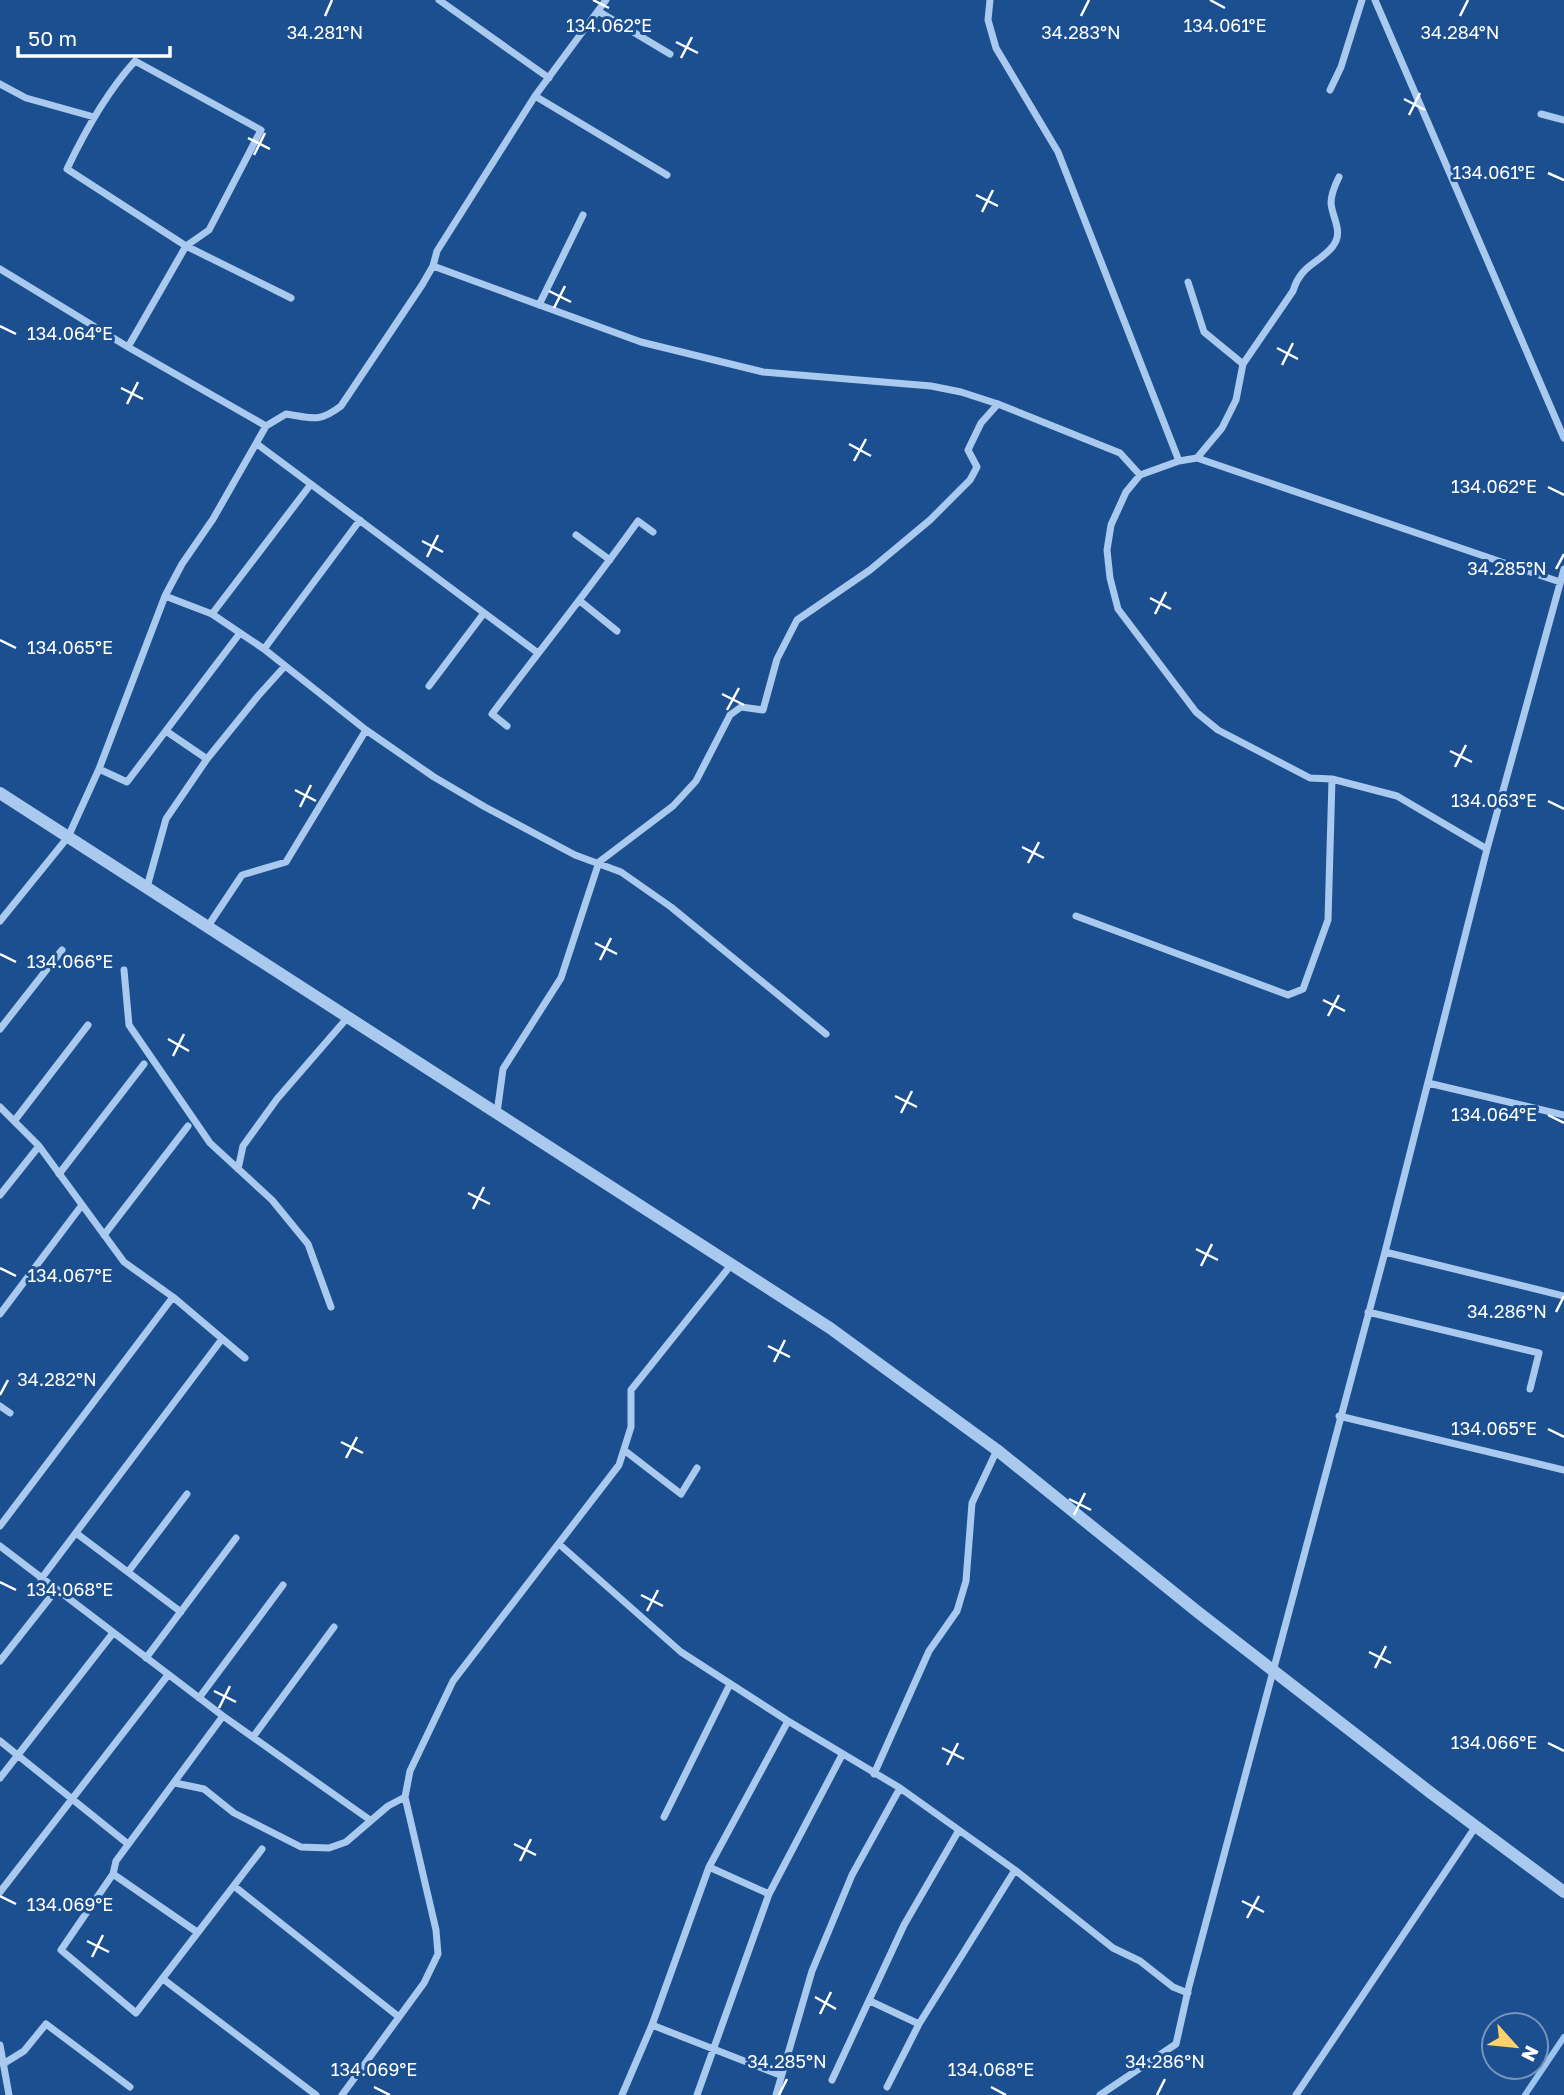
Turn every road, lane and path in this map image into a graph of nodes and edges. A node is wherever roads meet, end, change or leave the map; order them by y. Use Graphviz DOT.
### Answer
graph roads {
  1 [pos="439,0"];
  2 [pos="594,0"];
  3 [pos="990,0"];
  4 [pos="1362,0"];
  5 [pos="1375,0"];
  6 [pos="602,5"];
  7 [pos="670,54"];
  8 [pos="549,78"];
  9 [pos="0,84"];
  10 [pos="1330,90"];
  11 [pos="535,96"];
  12 [pos="1541,114"];
  13 [pos="94,117"];
  14 [pos="1564,120"];
  15 [pos="667,175"];
  16 [pos="1339,177"];
  17 [pos="583,215"];
  18 [pos="186,246"];
  19 [pos="433,266"];
  20 [pos="0,269"];
  21 [pos="1188,282"];
  22 [pos="291,298"];
  23 [pos="539,305"];
  24 [pos="128,347"];
  25 [pos="1243,364"];
  26 [pos="998,404"];
  27 [pos="267,426"];
  28 [pos="1564,438"];
  29 [pos="257,444"];
  30 [pos="1197,458"];
  31 [pos="1179,461"];
  32 [pos="1140,475"];
  33 [pos="311,484"];
  34 [pos="360,520"];
  35 [pos="653,532"];
  36 [pos="576,534"];
  37 [pos="610,560"];
  38 [pos="1564,569"];
  39 [pos="1560,582"];
  40 [pos="166,596"];
  41 [pos="580,601"];
  42 [pos="484,613"];
  43 [pos="212,614"];
  44 [pos="617,631"];
  45 [pos="240,633"];
  46 [pos="264,649"];
  47 [pos="538,653"];
  48 [pos="285,666"];
  49 [pos="429,686"];
  50 [pos="507,726"];
  51 [pos="366,730"];
  52 [pos="166,731"];
  53 [pos="207,759"];
  54 [pos="99,769"];
  55 [pos="1332,779"];
  56 [pos="0,793"];
  57 [pos="68,836"];
  58 [pos="1487,849"];
  59 [pos="599,863"];
  60 [pos="147,887"];
  61 [pos="1076,916"];
  62 [pos="0,921"];
  63 [pos="208,926"];
  64 [pos="62,950"];
  65 [pos="124,970"];
  66 [pos="349,1016"];
  67 [pos="88,1024"];
  68 [pos="0,1029"];
  69 [pos="826,1034"];
  70 [pos="144,1064"];
  71 [pos="1428,1083"];
  72 [pos="0,1107"];
  73 [pos="497,1113"];
  74 [pos="1564,1115"];
  75 [pos="15,1120"];
  76 [pos="187,1126"];
  77 [pos="39,1146"];
  78 [pos="238,1169"];
  79 [pos="59,1174"];
  80 [pos="0,1195"];
  81 [pos="82,1205"];
  82 [pos="104,1235"];
  83 [pos="1385,1252"];
  84 [pos="732,1265"];
  85 [pos="1564,1296"];
  86 [pos="173,1297"];
  87 [pos="331,1307"];
  88 [pos="1368,1312"];
  89 [pos="0,1314"];
  90 [pos="222,1339"];
  91 [pos="245,1358"];
  92 [pos="1530,1389"];
  93 [pos="0,1406"];
  94 [pos="10,1413"];
  95 [pos="1339,1416"];
  96 [pos="624,1450"];
  97 [pos="997,1450"];
  98 [pos="697,1468"];
  99 [pos="1564,1470"];
  100 [pos="187,1494"];
  101 [pos="0,1526"];
  102 [pos="76,1533"];
  103 [pos="236,1538"];
  104 [pos="559,1544"];
  105 [pos="2,1551"];
  106 [pos="128,1572"];
  107 [pos="41,1579"];
  108 [pos="283,1585"];
  109 [pos="56,1590"];
  110 [pos="181,1612"];
  111 [pos="334,1627"];
  112 [pos="113,1633"];
  113 [pos="146,1658"];
  114 [pos="0,1661"];
  115 [pos="1274,1671"];
  116 [pos="168,1675"];
  117 [pos="730,1684"];
  118 [pos="199,1698"];
  119 [pos="223,1716"];
  120 [pos="788,1721"];
  121 [pos="253,1737"];
  122 [pos="0,1741"];
  123 [pos="18,1755"];
  124 [pos="842,1755"];
  125 [pos="874,1774"];
  126 [pos="0,1778"];
  127 [pos="174,1783"];
  128 [pos="900,1788"];
  129 [pos="405,1797"];
  130 [pos="72,1798"];
  131 [pos="664,1816"];
  132 [pos="370,1820"];
  133 [pos="1476,1826"];
  134 [pos="959,1830"];
  135 [pos="128,1844"];
  136 [pos="262,1849"];
  137 [pos="709,1867"];
  138 [pos="1016,1870"];
  139 [pos="114,1874"];
  140 [pos="234,1886"];
  141 [pos="0,1892"];
  142 [pos="1564,1892"];
  143 [pos="769,1894"];
  144 [pos="197,1932"];
  145 [pos="163,1979"];
  146 [pos="1188,1989"];
  147 [pos="870,2001"];
  148 [pos="399,2017"];
  149 [pos="919,2024"];
  150 [pos="652,2025"];
  151 [pos="0,2045"];
  152 [pos="715,2049"];
  153 [pos="3,2064"];
  154 [pos="780,2075"];
  155 [pos="831,2080"];
  156 [pos="130,2087"];
  157 [pos="887,2088"];
  158 [pos="9,2095"];
  159 [pos="316,2095"];
  160 [pos="342,2095"];
  161 [pos="622,2095"];
  162 [pos="697,2095"];
  163 [pos="776,2095"];
  164 [pos="1100,2095"];
  165 [pos="1296,2095"];
  1 -- 8 [label="street"];
  2 -- 6 [label="street"];
  3 -- 31 [label="street"];
  4 -- 10 [label="street"];
  5 -- 28 [label="street"];
  6 -- 7 [label="street"];
  6 -- 8 [label="street"];
  8 -- 11 [label="street"];
  9 -- 13 [label="street"];
  11 -- 15 [label="street"];
  11 -- 19 [label="street"];
  12 -- 14 [label="street"];
  13 -- 18 [label="street"];
  13 -- 18 [label="street"];
  16 -- 25 [label="street"];
  17 -- 23 [label="street"];
  18 -- 22 [label="street"];
  18 -- 24 [label="street"];
  19 -- 23 [label="street"];
  19 -- 27 [label="street"];
  20 -- 24 [label="street"];
  21 -- 25 [label="street"];
  23 -- 26 [label="street"];
  24 -- 27 [label="street"];
  25 -- 30 [label="street"];
  26 -- 32 [label="street"];
  26 -- 59 [label="street"];
  27 -- 29 [label="street"];
  29 -- 33 [label="street"];
  29 -- 40 [label="street"];
  30 -- 31 [label="street"];
  30 -- 39 [label="street"];
  31 -- 32 [label="street"];
  32 -- 55 [label="street"];
  33 -- 34 [label="street"];
  33 -- 43 [label="street"];
  34 -- 42 [label="street"];
  34 -- 46 [label="street"];
  35 -- 37 [label="street"];
  36 -- 37 [label="street"];
  37 -- 41 [label="street"];
  38 -- 39 [label="street"];
  39 -- 58 [label="street"];
  40 -- 43 [label="street"];
  40 -- 54 [label="street"];
  41 -- 44 [label="street"];
  41 -- 47 [label="street"];
  42 -- 47 [label="street"];
  42 -- 49 [label="street"];
  43 -- 45 [label="street"];
  45 -- 46 [label="street"];
  45 -- 52 [label="street"];
  46 -- 48 [label="street"];
  47 -- 50 [label="street"];
  48 -- 51 [label="street"];
  48 -- 53 [label="street"];
  51 -- 59 [label="street"];
  51 -- 63 [label="street"];
  52 -- 53 [label="street"];
  52 -- 54 [label="street"];
  53 -- 60 [label="street"];
  54 -- 57 [label="street"];
  55 -- 58 [label="street"];
  55 -- 61 [label="street"];
  56 -- 57 [label="street"];
  57 -- 60 [label="street"];
  57 -- 62 [label="street"];
  58 -- 71 [label="street"];
  59 -- 69 [label="street"];
  59 -- 73 [label="street"];
  60 -- 63 [label="street"];
  63 -- 66 [label="street"];
  64 -- 68 [label="street"];
  65 -- 78 [label="street"];
  66 -- 73 [label="street"];
  66 -- 78 [label="street"];
  67 -- 75 [label="street"];
  70 -- 79 [label="street"];
  71 -- 74 [label="street"];
  71 -- 83 [label="street"];
  72 -- 75 [label="street"];
  73 -- 84 [label="street"];
  75 -- 77 [label="street"];
  76 -- 82 [label="street"];
  77 -- 79 [label="street"];
  77 -- 80 [label="street"];
  78 -- 87 [label="street"];
  79 -- 81 [label="street"];
  81 -- 82 [label="street"];
  81 -- 89 [label="street"];
  82 -- 86 [label="street"];
  83 -- 85 [label="street"];
  83 -- 88 [label="street"];
  84 -- 96 [label="street"];
  84 -- 97 [label="street"];
  86 -- 90 [label="street"];
  86 -- 101 [label="street"];
  88 -- 92 [label="street"];
  88 -- 95 [label="street"];
  90 -- 91 [label="street"];
  90 -- 102 [label="street"];
  93 -- 94 [label="street"];
  95 -- 99 [label="street"];
  95 -- 115 [label="street"];
  96 -- 98 [label="street"];
  96 -- 104 [label="street"];
  97 -- 115 [label="street"];
  97 -- 125 [label="street"];
  100 -- 106 [label="street"];
  102 -- 106 [label="street"];
  102 -- 107 [label="street"];
  103 -- 110 [label="street"];
  104 -- 117 [label="street"];
  104 -- 129 [label="street"];
  105 -- 107 [label="street"];
  106 -- 110 [label="street"];
  107 -- 109 [label="street"];
  108 -- 118 [label="street"];
  109 -- 112 [label="street"];
  109 -- 114 [label="street"];
  110 -- 113 [label="street"];
  111 -- 121 [label="street"];
  112 -- 113 [label="street"];
  112 -- 123 [label="street"];
  113 -- 116 [label="street"];
  115 -- 133 [label="street"];
  115 -- 146 [label="street"];
  116 -- 118 [label="street"];
  116 -- 130 [label="street"];
  117 -- 120 [label="street"];
  117 -- 131 [label="street"];
  118 -- 119 [label="street"];
  119 -- 121 [label="street"];
  119 -- 127 [label="street"];
  120 -- 124 [label="street"];
  120 -- 137 [label="street"];
  121 -- 132 [label="street"];
  122 -- 123 [label="street"];
  123 -- 126 [label="street"];
  123 -- 130 [label="street"];
  124 -- 125 [label="street"];
  124 -- 143 [label="street"];
  125 -- 128 [label="street"];
  127 -- 132 [label="street"];
  127 -- 135 [label="street"];
  128 -- 134 [label="street"];
  128 -- 154 [label="street"];
  129 -- 132 [label="street"];
  129 -- 148 [label="street"];
  130 -- 135 [label="street"];
  130 -- 141 [label="street"];
  133 -- 142 [label="street"];
  133 -- 165 [label="street"];
  134 -- 138 [label="street"];
  134 -- 147 [label="street"];
  135 -- 139 [label="street"];
  136 -- 140 [label="street"];
  137 -- 143 [label="street"];
  137 -- 150 [label="street"];
  138 -- 146 [label="street"];
  138 -- 149 [label="street"];
  139 -- 144 [label="street"];
  139 -- 145 [label="street"];
  140 -- 144 [label="street"];
  140 -- 148 [label="street"];
  143 -- 152 [label="street"];
  144 -- 145 [label="street"];
  145 -- 159 [label="street"];
  146 -- 164 [label="street"];
  147 -- 149 [label="street"];
  147 -- 155 [label="street"];
  148 -- 160 [label="street"];
  149 -- 157 [label="street"];
  150 -- 152 [label="street"];
  150 -- 161 [label="street"];
  151 -- 153 [label="street"];
  152 -- 154 [label="street"];
  152 -- 162 [label="street"];
  153 -- 156 [label="street"];
  153 -- 158 [label="street"];
  154 -- 163 [label="street"];
}
